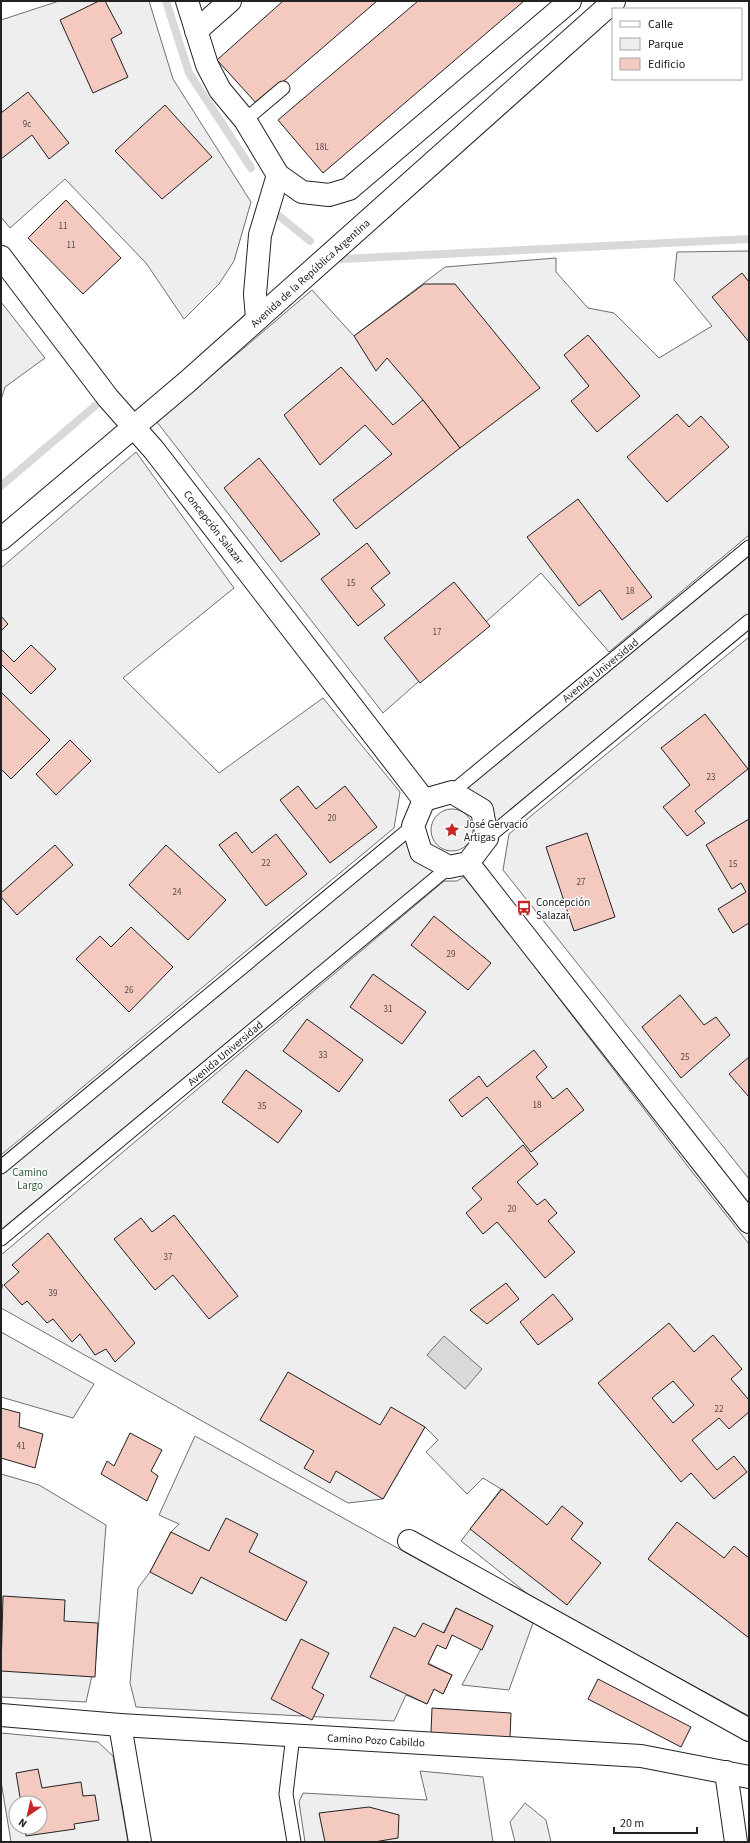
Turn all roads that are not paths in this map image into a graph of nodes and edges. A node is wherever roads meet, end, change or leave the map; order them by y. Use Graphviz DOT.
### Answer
graph roads {
  1 [pos="188,1"];
  2 [pos="230,1"];
  3 [pos="570,1"];
  4 [pos="614,1"];
  5 [pos="196,31"];
  6 [pos="283,88"];
  7 [pos="245,120"];
  8 [pos="278,175"];
  9 [pos="1,257"];
  10 [pos="257,319"];
  11 [pos="134,427"];
  12 [pos="1,539"];
  13 [pos="749,547"];
  14 [pos="749,621"];
  15 [pos="452,792"];
  16 [pos="424,800"];
  17 [pos="413,826"];
  18 [pos="487,838"];
  19 [pos="458,865"];
  20 [pos="1,1166"];
  21 [pos="749,1222"];
  22 [pos="1,1239"];
  23 [pos="409,1541"];
  24 [pos="1,1715"];
  25 [pos="120,1725"];
  26 [pos="749,1730"];
  27 [pos="293,1735"];
  28 [pos="726,1772"];
  29 [pos="749,1777"];
  30 [pos="140,1842"];
  31 [pos="294,1842"];
  32 [pos="736,1842"];
  1 -- 5 [label="street"];
  2 -- 5 [label="street"];
  3 -- 8 [label="street"];
  4 -- 10 [label="street, Avenida de la República Argentina"];
  5 -- 7 [label="street"];
  6 -- 7 [label="lane"];
  7 -- 8 [label="street"];
  8 -- 10 [label="street"];
  9 -- 11 [label="street, Concepción Salazar"];
  10 -- 11 [label="street, Avenida de la República Argentina"];
  11 -- 12 [label="street, Avenida de la República Argentina"];
  11 -- 16 [label="street, Concepción Salazar"];
  13 -- 15 [label="lane, Avenida Universidad"];
  14 -- 18 [label="lane"];
  15 -- 16 [label="street"];
  15 -- 18 [label="street"];
  16 -- 17 [label="street"];
  17 -- 19 [label="street"];
  17 -- 20 [label="lane"];
  18 -- 19 [label="street"];
  19 -- 21 [label="street"];
  19 -- 22 [label="lane, Avenida Universidad"];
  23 -- 26 [label="street"];
  24 -- 25 [label="street, Camino Pozo Cabildo"];
  25 -- 27 [label="street, Camino Pozo Cabildo"];
  25 -- 30 [label="street"];
  27 -- 28 [label="street, Camino Pozo Cabildo"];
  27 -- 31 [label="lane"];
  28 -- 29 [label="street, Camino Pozo Cabildo"];
  28 -- 32 [label="street"];
}
